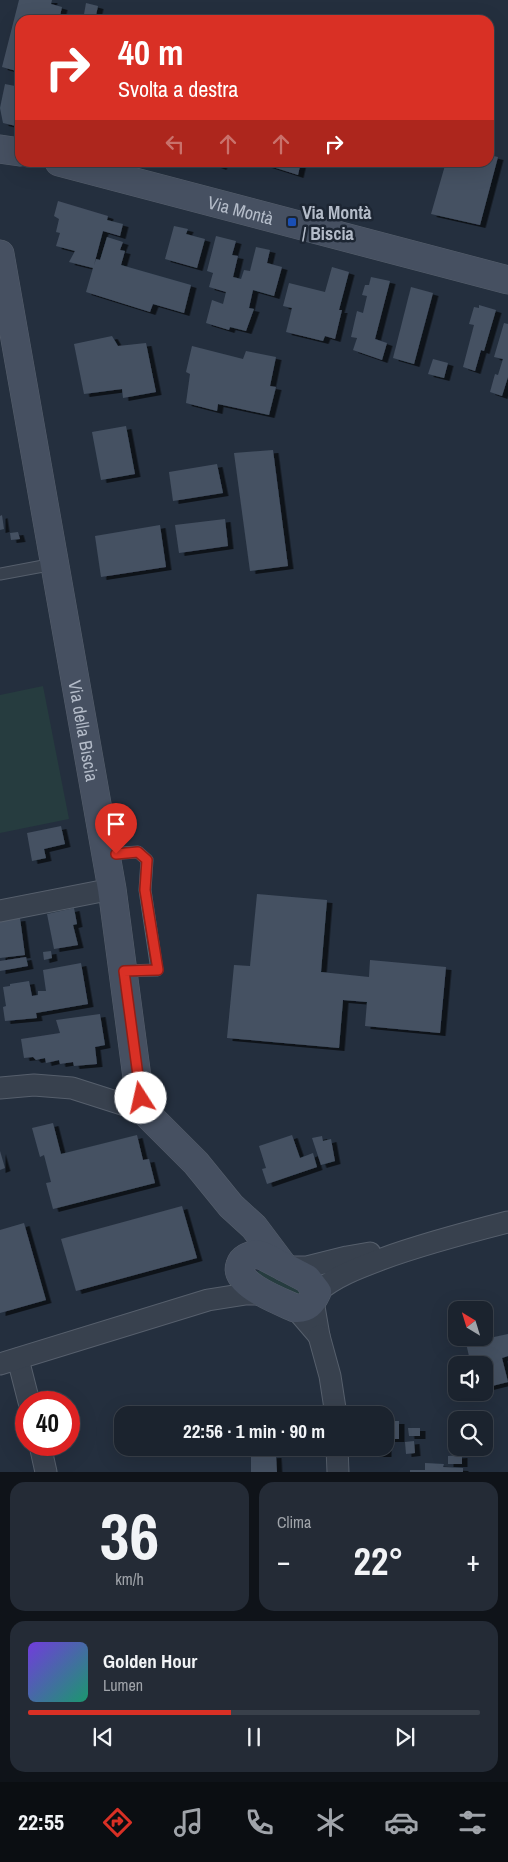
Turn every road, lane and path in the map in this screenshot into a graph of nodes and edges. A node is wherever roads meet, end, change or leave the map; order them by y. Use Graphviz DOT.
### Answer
graph roads {
  1 [pos="0,148"];
  2 [pos="15,151"];
  3 [pos="78,167"];
  4 [pos="0,254"];
  5 [pos="508,280"];
  6 [pos="6,334"];
  7 [pos="54,564"];
  8 [pos="0,574"];
  9 [pos="106,854"];
  10 [pos="112,889"];
  11 [pos="0,911"];
  12 [pos="124,971"];
  13 [pos="0,1088"];
  14 [pos="144,1111"];
  15 [pos="231,1206"];
  16 [pos="508,1222"];
  17 [pos="420,1245"];
  18 [pos="241,1263"];
  19 [pos="284,1267"];
  20 [pos="266,1294"];
  21 [pos="208,1300"];
  22 [pos="308,1301"];
  23 [pos="9,1361"];
  24 [pos="24,1391"];
  25 [pos="335,1406"];
  26 [pos="42,1456"];
  27 [pos="337,1456"];
  28 [pos="46,1472"];
  29 [pos="338,1472"];
  1 -- 2 [label="street"];
  3 -- 5 [label="street, Via Montà"];
  4 -- 6 [label="street, Via della Biscia"];
  6 -- 7 [label="street, Via della Biscia"];
  7 -- 8 [label="lane"];
  7 -- 9 [label="street, Via della Biscia"];
  9 -- 10 [label="street, Via della Biscia"];
  9 -- 12 [label="lane"];
  10 -- 11 [label="street"];
  10 -- 12 [label="street, Via della Biscia"];
  12 -- 14 [label="street, Via della Biscia"];
  13 -- 14 [label="street"];
  14 -- 15 [label="street"];
  15 -- 18 [label="street"];
  15 -- 19 [label="street"];
  16 -- 17 [label="street"];
  17 -- 19 [label="street"];
  17 -- 22 [label="street"];
  18 -- 19 [label="street"];
  18 -- 20 [label="street"];
  18 -- 21 [label="street"];
  19 -- 22 [label="street"];
  20 -- 21 [label="street"];
  20 -- 22 [label="street"];
  21 -- 23 [label="street"];
  22 -- 25 [label="street"];
  23 -- 24 [label="street"];
  26 -- 28 [label="street"];
  27 -- 29 [label="street"];
}
